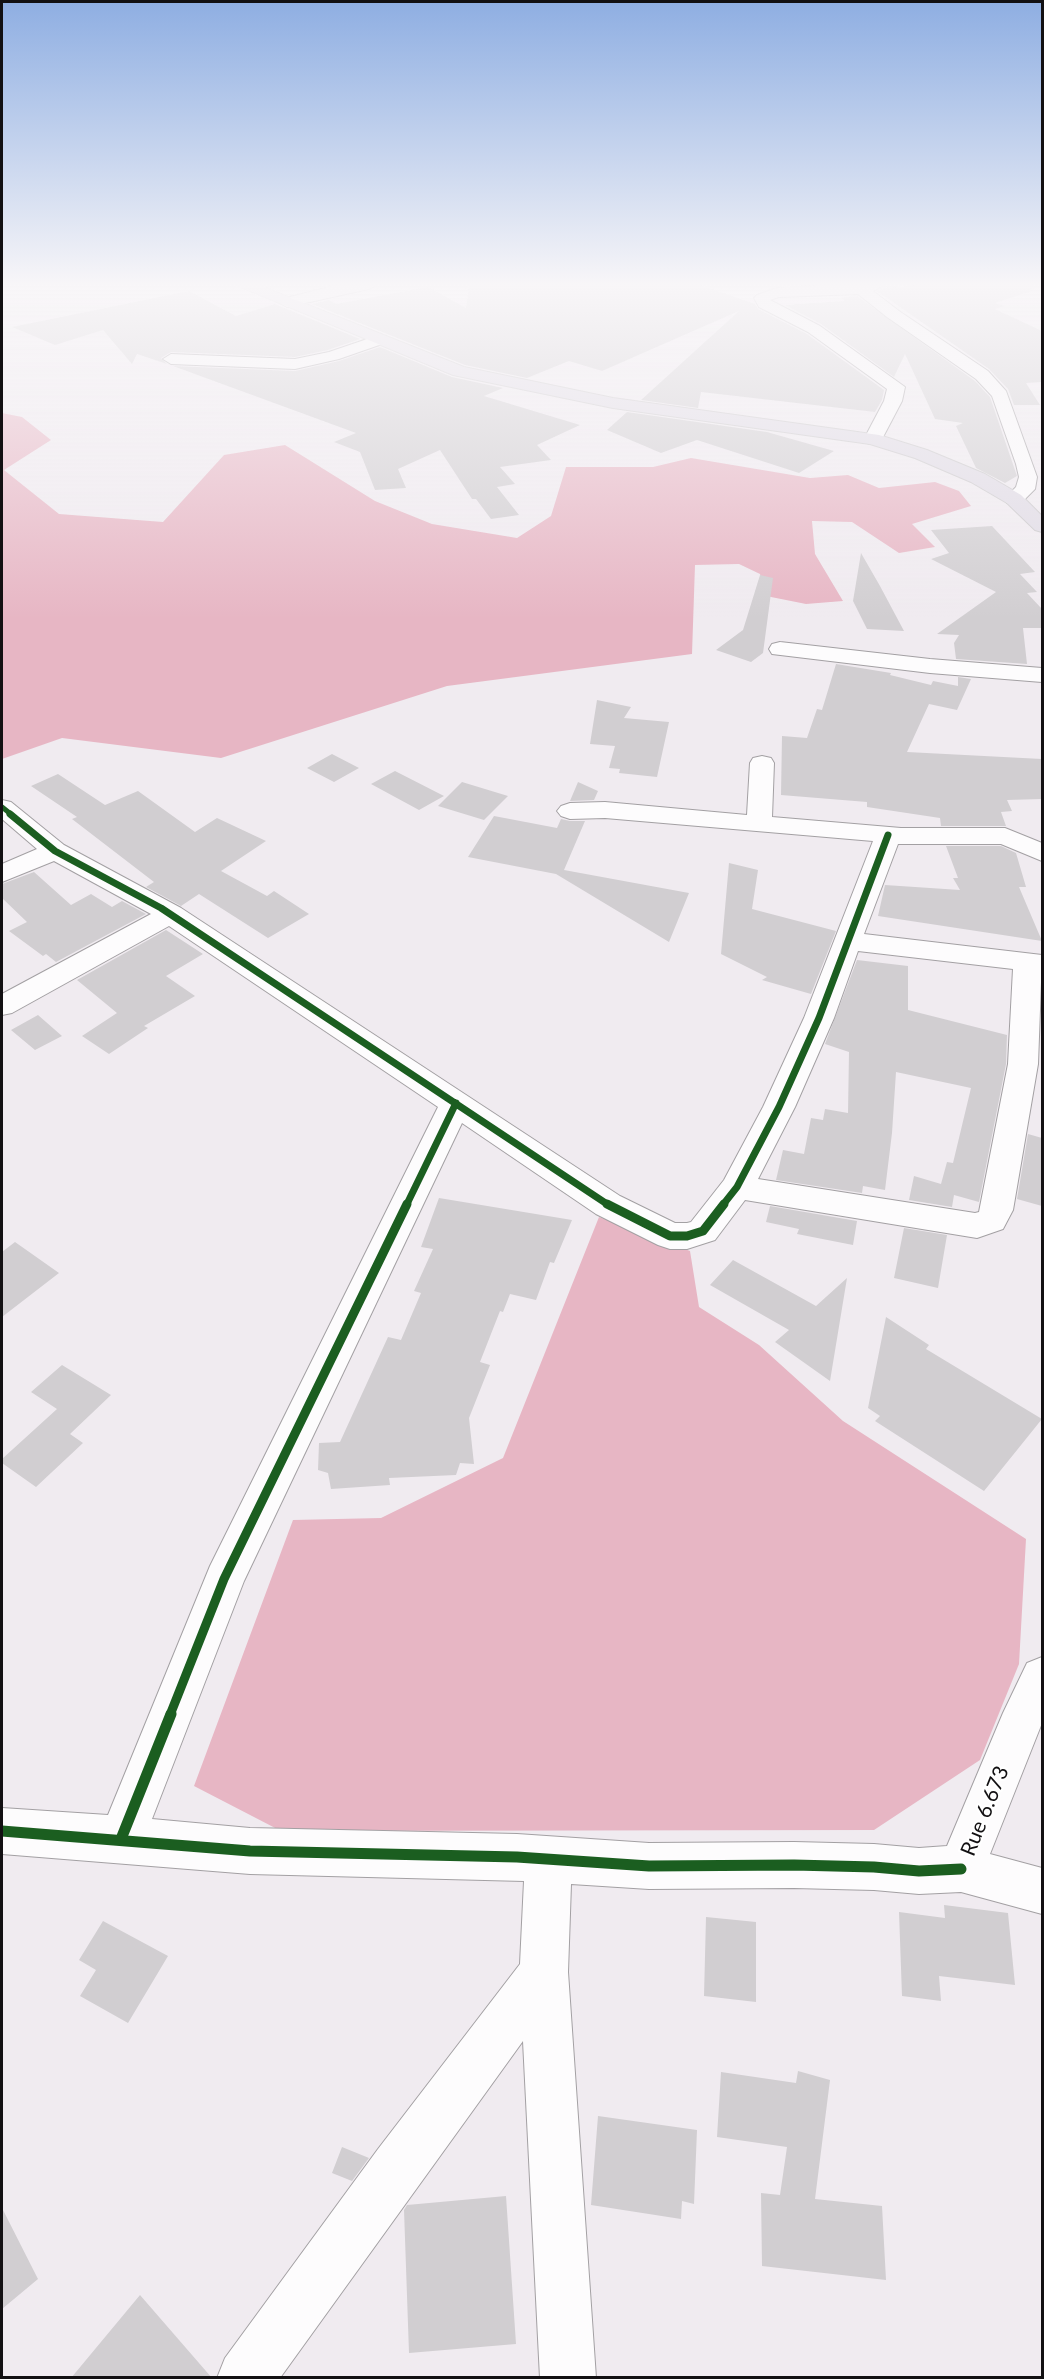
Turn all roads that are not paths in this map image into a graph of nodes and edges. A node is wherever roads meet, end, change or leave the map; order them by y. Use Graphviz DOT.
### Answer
graph roads {
  1 [pos="576,396"];
  2 [pos="894,396"];
  3 [pos="1000,396"];
  4 [pos="873,439"];
  5 [pos="1027,492"];
  6 [pos="1042,526"];
  7 [pos="780,650"];
  8 [pos="1042,675"];
  9 [pos="762,763"];
  10 [pos="2,807"];
  11 [pos="570,811"];
  12 [pos="759,824"];
  13 [pos="888,835"];
  14 [pos="55,850"];
  15 [pos="1042,853"];
  16 [pos="2,874"];
  17 [pos="171,914"];
  18 [pos="848,941"];
  19 [pos="1035,964"];
  20 [pos="2,1006"];
  21 [pos="456,1102"];
  22 [pos="737,1187"];
  23 [pos="1042,1677"];
  24 [pos="2,1831"];
  25 [pos="121,1839"];
  26 [pos="548,1860"];
  27 [pos="962,1869"];
  28 [pos="1042,1892"];
  29 [pos="544,1972"];
  30 [pos="245,2378"];
  31 [pos="568,2378"];
  1 -- 4 [label="highway"];
  2 -- 4 [label="street"];
  3 -- 5 [label="street"];
  4 -- 5 [label="highway"];
  5 -- 6 [label="highway"];
  7 -- 8 [label="street"];
  9 -- 12 [label="street"];
  10 -- 14 [label="street"];
  11 -- 12 [label="street"];
  12 -- 13 [label="street"];
  13 -- 15 [label="street"];
  13 -- 18 [label="street"];
  14 -- 16 [label="street"];
  14 -- 17 [label="street"];
  17 -- 20 [label="street"];
  17 -- 21 [label="street"];
  18 -- 19 [label="street"];
  18 -- 22 [label="street"];
  19 -- 22 [label="street"];
  21 -- 22 [label="street"];
  21 -- 25 [label="street"];
  23 -- 27 [label="street, Rue 6.673"];
  24 -- 25 [label="street"];
  25 -- 26 [label="street"];
  26 -- 27 [label="street"];
  26 -- 29 [label="street"];
  27 -- 28 [label="street, Rue 6.673"];
  29 -- 30 [label="street"];
  29 -- 31 [label="street"];
}
